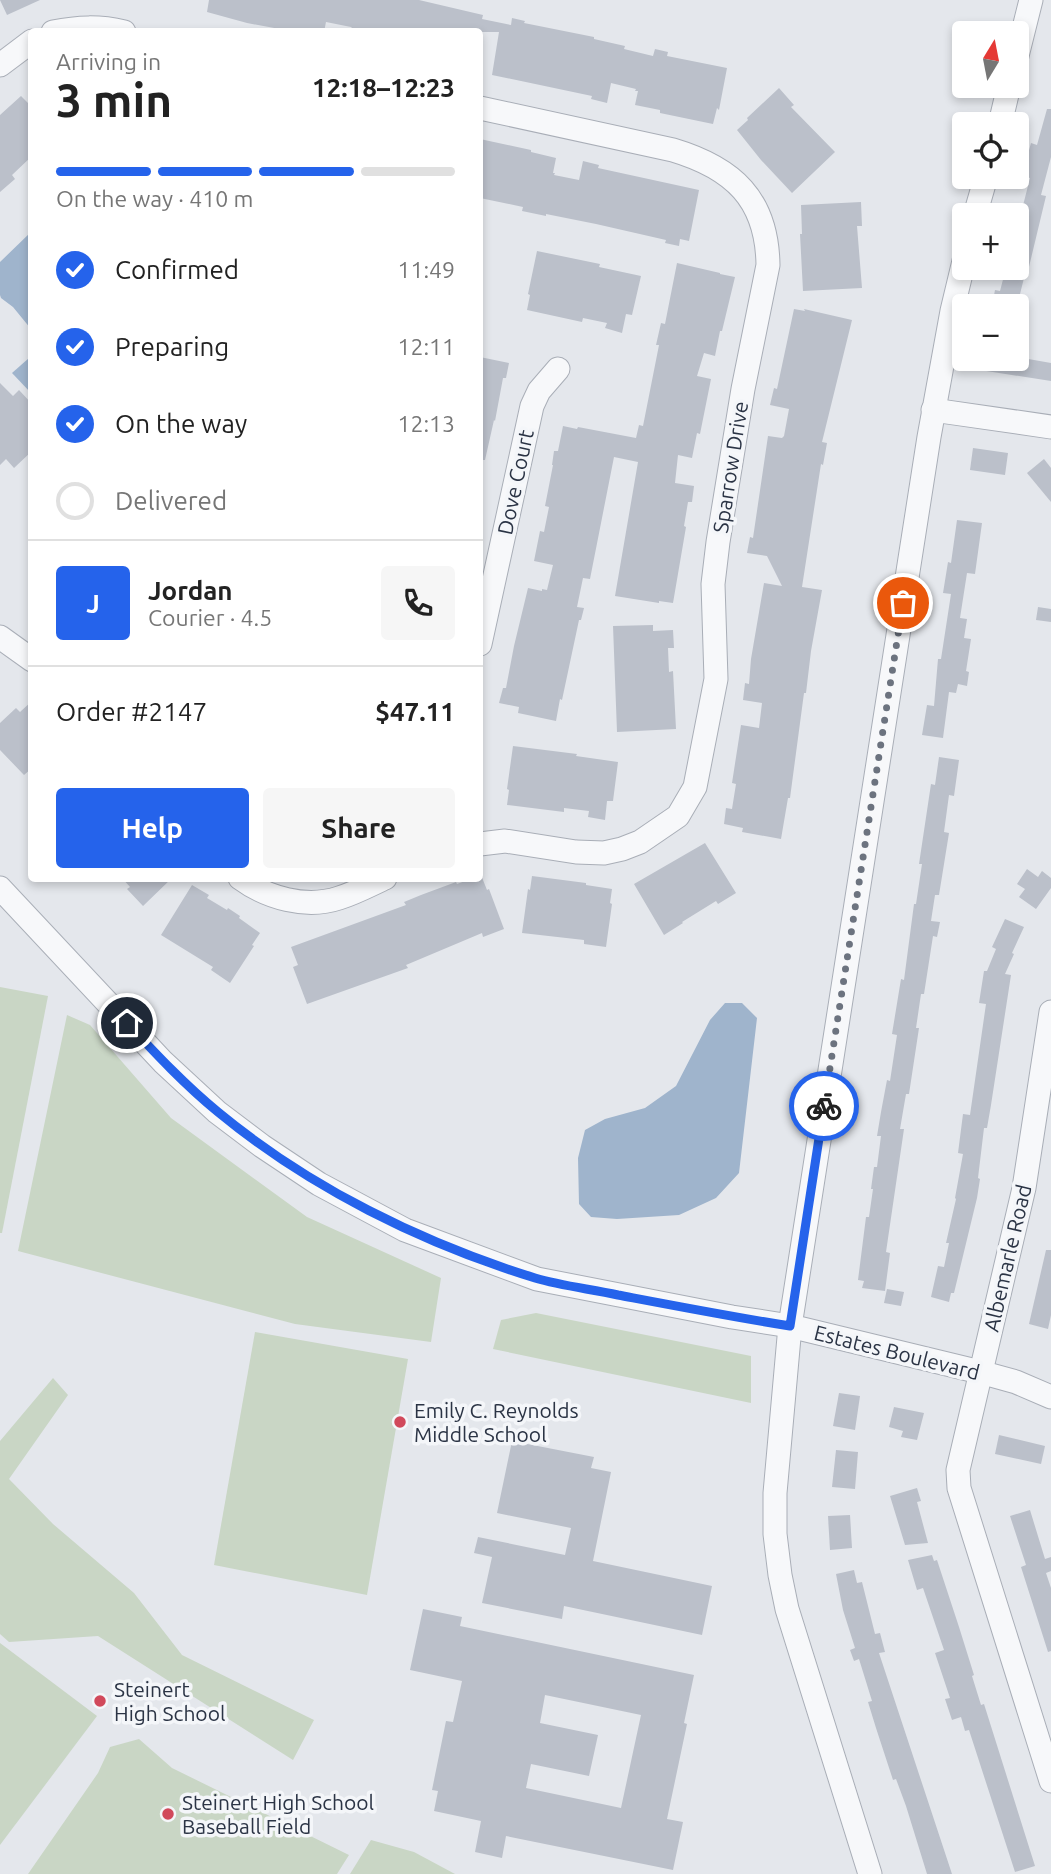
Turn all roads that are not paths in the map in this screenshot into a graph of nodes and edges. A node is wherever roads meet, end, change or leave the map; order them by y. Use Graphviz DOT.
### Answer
graph roads {
  1 [pos="1031,0"];
  2 [pos="1026,21"];
  3 [pos="79,28"];
  4 [pos="107,28"];
  5 [pos="28,44"];
  6 [pos="0,65"];
  7 [pos="483,109"];
  8 [pos="960,280"];
  9 [pos="558,369"];
  10 [pos="933,410"];
  11 [pos="1051,427"];
  12 [pos="483,630"];
  13 [pos="0,637"];
  14 [pos="28,657"];
  15 [pos="483,844"];
  16 [pos="245,882"];
  17 [pos="376,882"];
  18 [pos="0,888"];
  19 [pos="1051,1012"];
  20 [pos="790,1326"];
  21 [pos="980,1372"];
  22 [pos="1051,1397"];
  23 [pos="1051,1781"];
  24 [pos="870,1874"];
  1 -- 2 [label="street"];
  3 -- 4 [label="street"];
  5 -- 6 [label="street"];
  7 -- 15 [label="street, Sparrow Drive"];
  8 -- 10 [label="street"];
  9 -- 12 [label="street, Dove Court"];
  10 -- 11 [label="street"];
  10 -- 20 [label="street"];
  13 -- 14 [label="street"];
  16 -- 17 [label="street"];
  18 -- 20 [label="street, Estates Boulevard"];
  19 -- 21 [label="street, Albemarle Road"];
  20 -- 21 [label="street, Estates Boulevard"];
  20 -- 24 [label="street"];
  21 -- 22 [label="street, Estates Boulevard"];
  21 -- 23 [label="street, Albemarle Road"];
}
